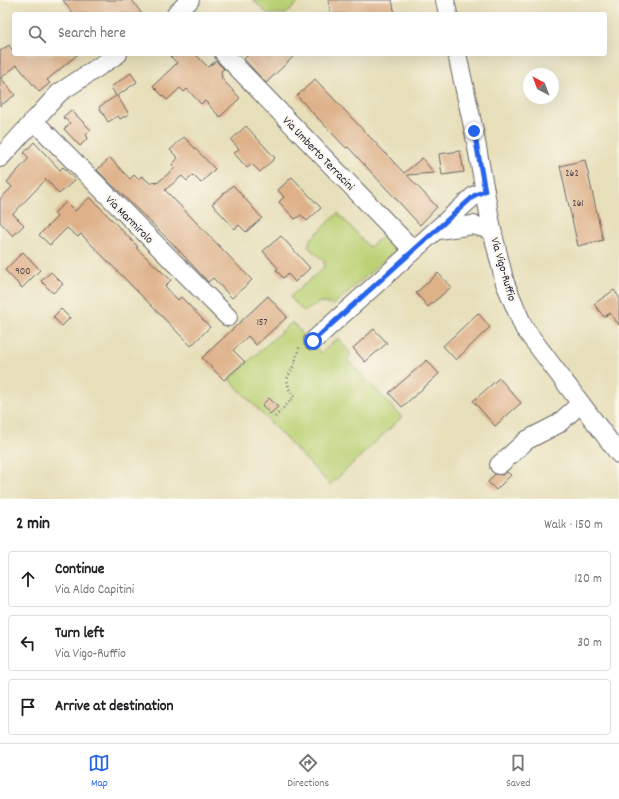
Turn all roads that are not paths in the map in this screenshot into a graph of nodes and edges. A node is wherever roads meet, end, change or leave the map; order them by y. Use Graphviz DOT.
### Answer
graph roads {
  1 [pos="445,0"];
  2 [pos="448,12"];
  3 [pos="115,56"];
  4 [pos="226,56"];
  5 [pos="457,56"];
  6 [pos="33,120"];
  7 [pos="0,158"];
  8 [pos="485,191"];
  9 [pos="438,230"];
  10 [pos="492,230"];
  11 [pos="414,252"];
  12 [pos="228,317"];
  13 [pos="307,342"];
  14 [pos="580,404"];
  15 [pos="619,454"];
  16 [pos="499,466"];
  1 -- 2 [label="street"];
  3 -- 6 [label="street"];
  4 -- 11 [label="street, Via Umberto Terracini"];
  5 -- 8 [label="street, Via Vigo-Ruffio"];
  6 -- 7 [label="street"];
  6 -- 12 [label="street, Via Marmirolo"];
  8 -- 9 [label="street"];
  8 -- 10 [label="street, Via Vigo-Ruffio"];
  9 -- 10 [label="street"];
  9 -- 11 [label="street"];
  10 -- 14 [label="street, Via Vigo-Ruffio"];
  11 -- 13 [label="street"];
  14 -- 15 [label="street, Via Vigo-Ruffio"];
  14 -- 16 [label="street"];
}
